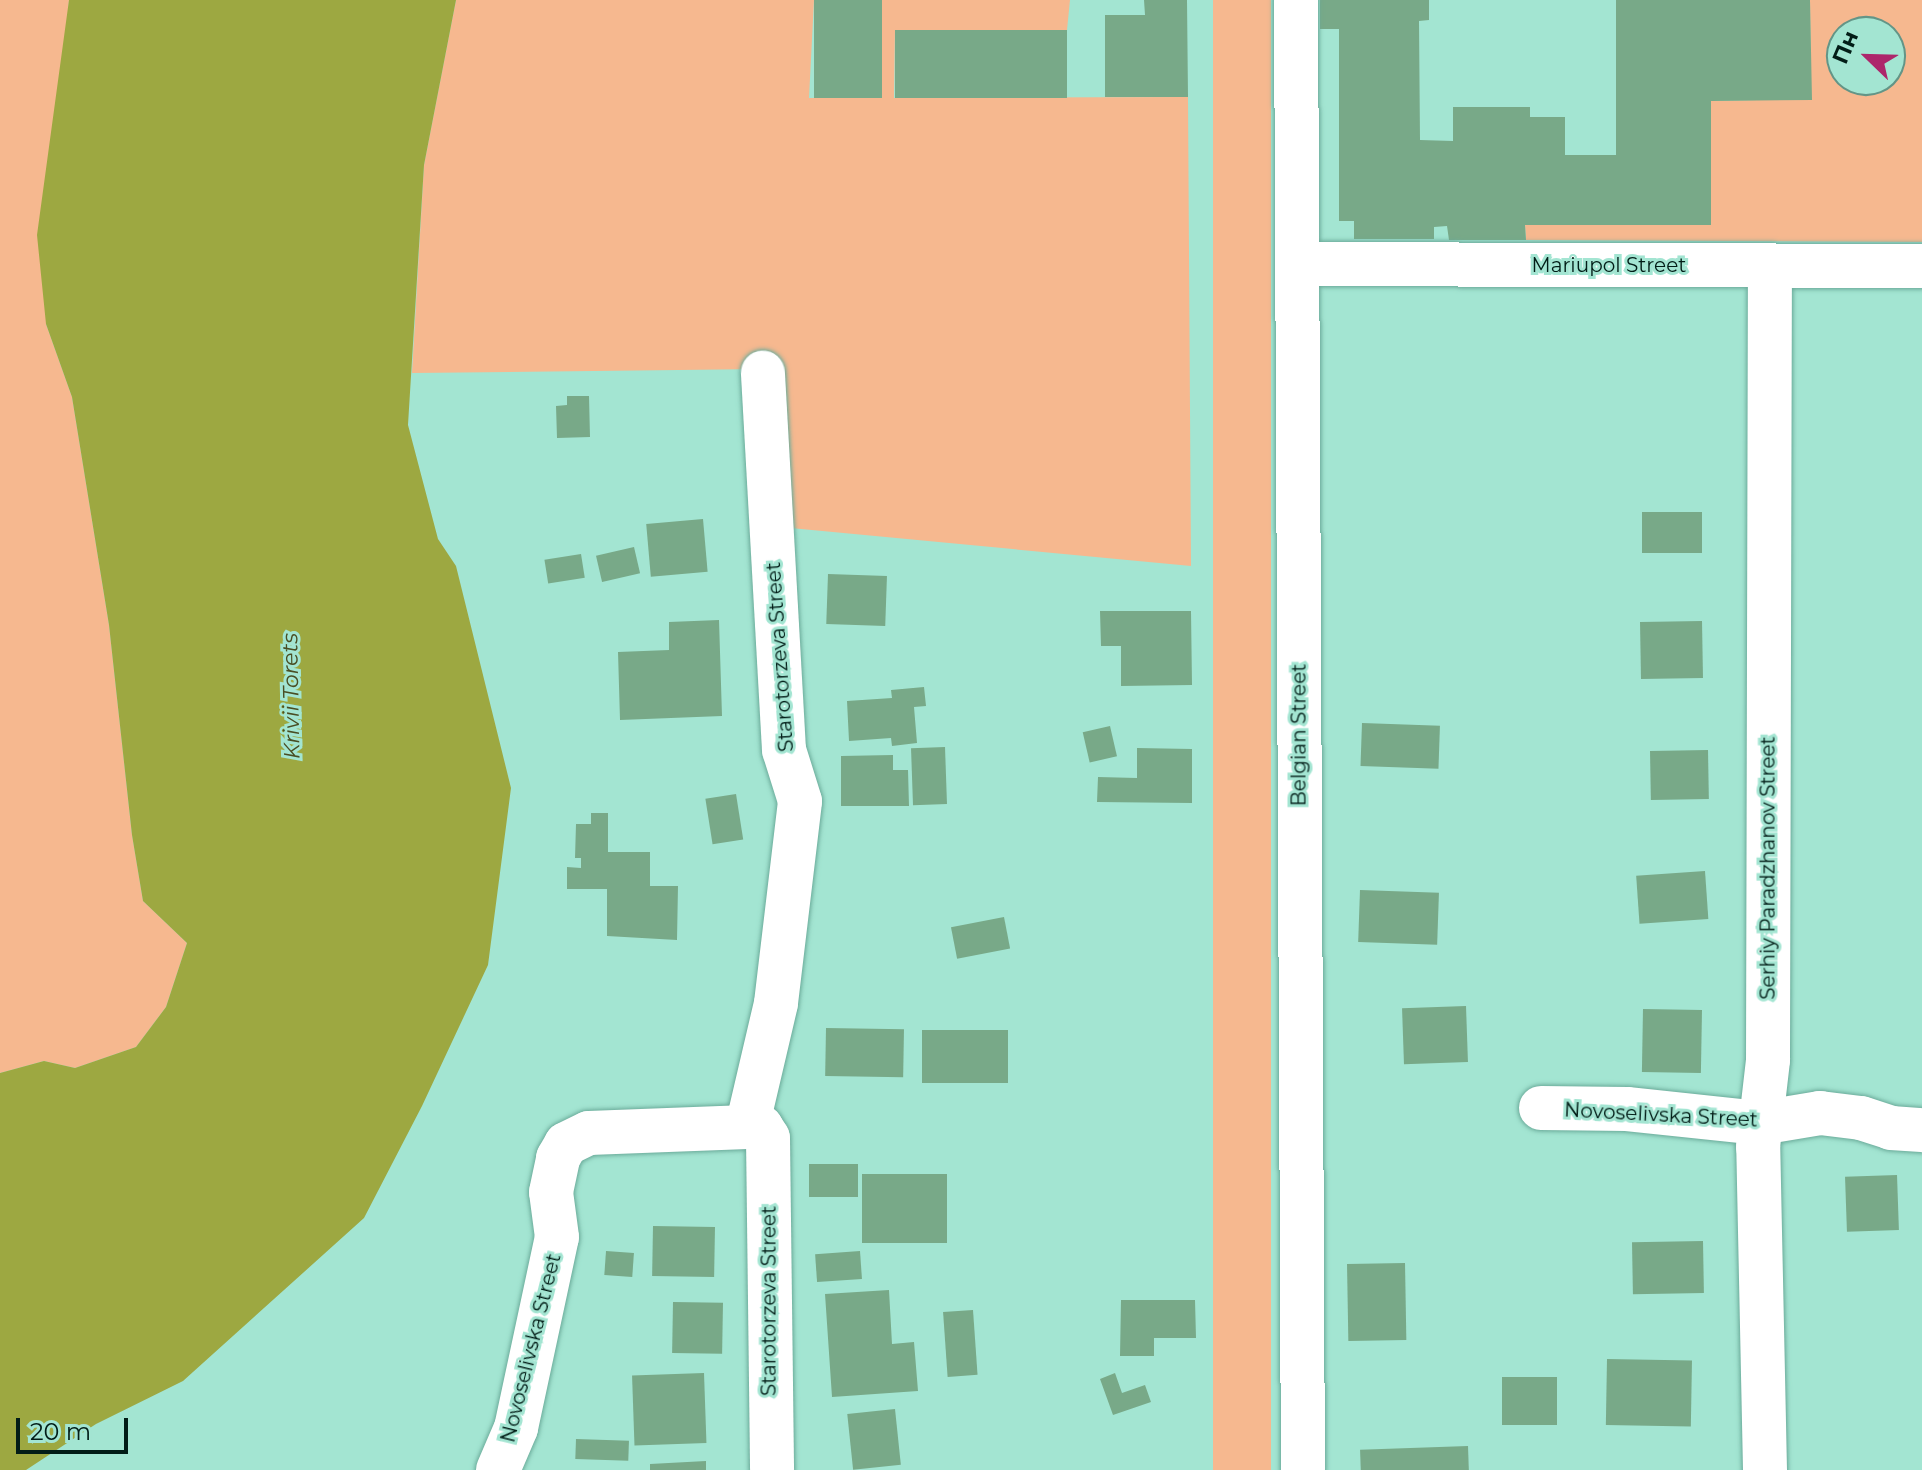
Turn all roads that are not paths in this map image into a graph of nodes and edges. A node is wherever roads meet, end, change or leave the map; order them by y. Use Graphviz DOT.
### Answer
graph roads {
  1 [pos="1296,0"];
  2 [pos="1297,264"];
  3 [pos="1770,266"];
  4 [pos="1922,266"];
  5 [pos="763,373"];
  6 [pos="1541,1108"];
  7 [pos="1760,1123"];
  8 [pos="756,1129"];
  9 [pos="1922,1130"];
  10 [pos="498,1470"];
  11 [pos="772,1470"];
  12 [pos="1303,1470"];
  13 [pos="1765,1470"];
  1 -- 2 [label="street, Belgian Street"];
  2 -- 3 [label="street, Mariupol Street"];
  2 -- 12 [label="street, Belgian Street"];
  3 -- 4 [label="street, Mariupol Street"];
  3 -- 7 [label="street, Serhiy Paradzhanov Street"];
  5 -- 8 [label="street, Starotorzeva Street"];
  6 -- 7 [label="street, Novoselivska Street"];
  7 -- 9 [label="street, Novoselivska Street"];
  7 -- 13 [label="street, Serhiy Paradzhanov Street"];
  8 -- 10 [label="street, Novoselivska Street"];
  8 -- 11 [label="street, Starotorzeva Street"];
}
